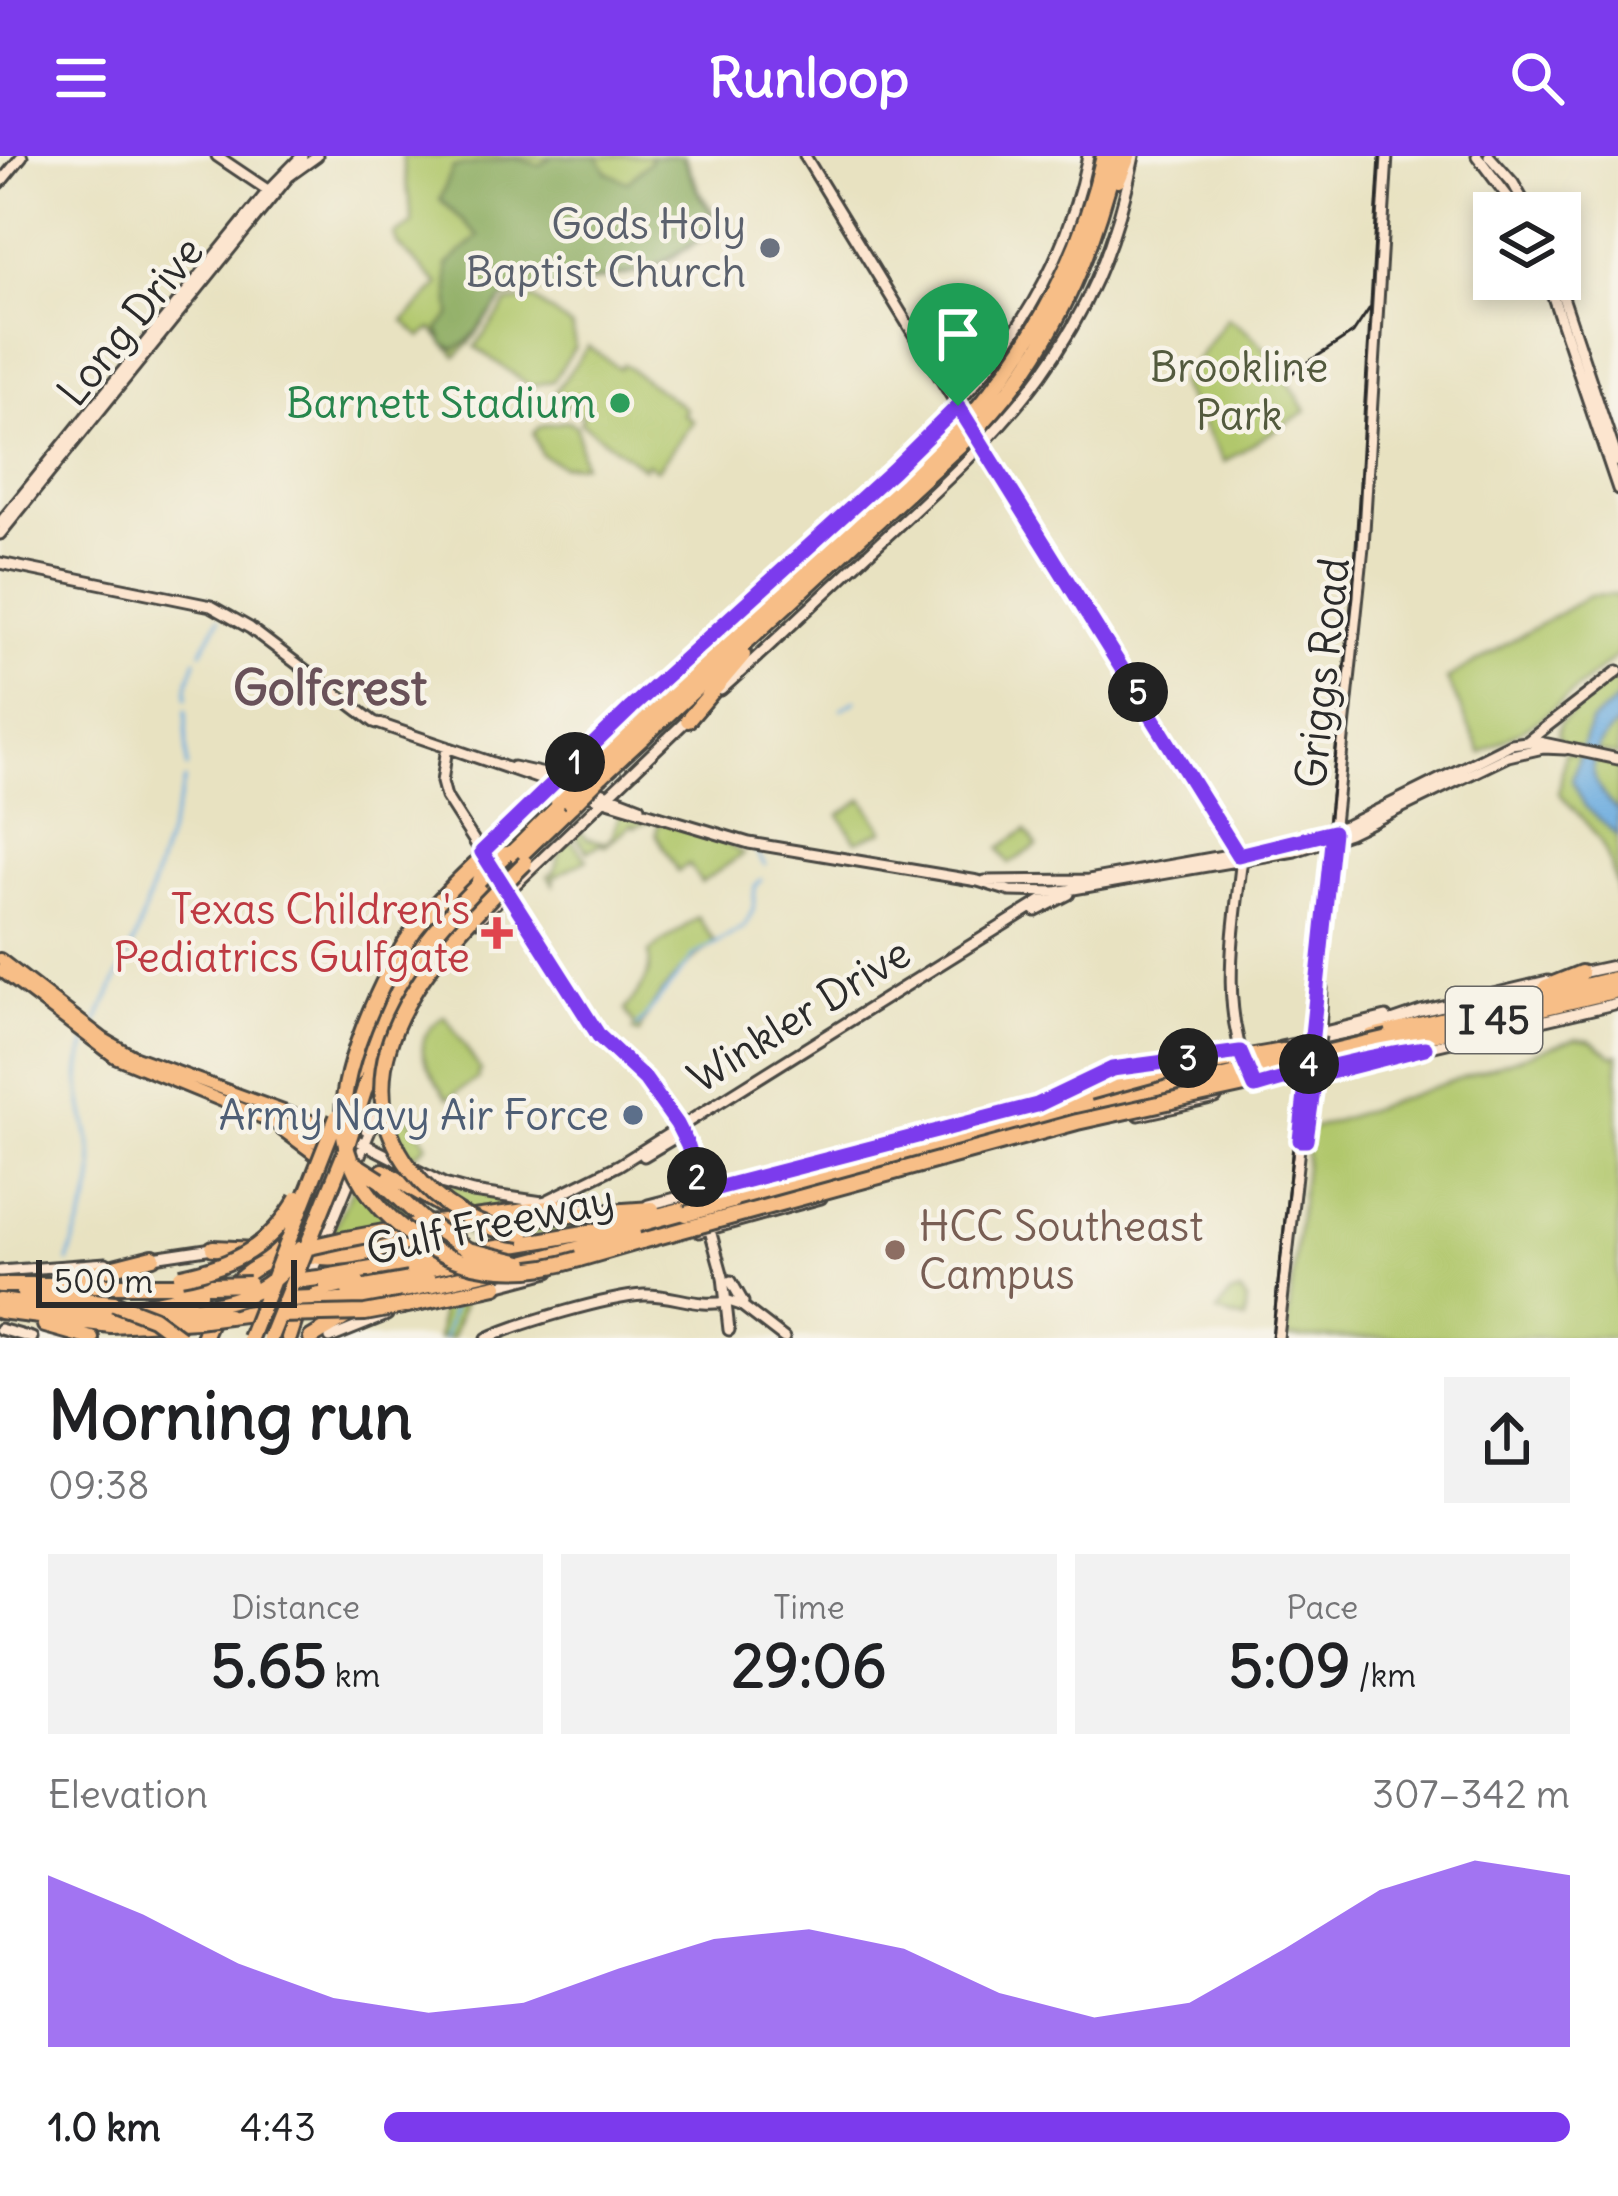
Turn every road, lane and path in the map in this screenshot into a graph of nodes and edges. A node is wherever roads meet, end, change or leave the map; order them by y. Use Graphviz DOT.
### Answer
graph roads {
  1 [pos="22,156"];
  2 [pos="217,156"];
  3 [pos="805,156"];
  4 [pos="1096,156"];
  5 [pos="1116,156"];
  6 [pos="1131,156"];
  7 [pos="1390,156"];
  8 [pos="1477,156"];
  9 [pos="1489,156"];
  10 [pos="309,157"];
  11 [pos="0,183"];
  12 [pos="277,192"];
  13 [pos="1504,192"];
  14 [pos="1518,192"];
  15 [pos="1093,240"];
  16 [pos="1554,300"];
  17 [pos="1564,300"];
  18 [pos="958,406"];
  19 [pos="978,417"];
  20 [pos="963,434"];
  21 [pos="983,447"];
  22 [pos="1618,462"];
  23 [pos="1618,489"];
  24 [pos="13,513"];
  25 [pos="0,523"];
  26 [pos="0,533"];
  27 [pos="3,566"];
  28 [pos="778,594"];
  29 [pos="772,619"];
  30 [pos="677,666"];
  31 [pos="1618,667"];
  32 [pos="1562,717"];
  33 [pos="688,720"];
  34 [pos="1528,741"];
  35 [pos="1511,744"];
  36 [pos="447,747"];
  37 [pos="1565,749"];
  38 [pos="1618,759"];
  39 [pos="574,763"];
  40 [pos="594,767"];
  41 [pos="1473,771"];
  42 [pos="556,780"];
  43 [pos="619,782"];
  44 [pos="605,796"];
  45 [pos="629,802"];
  46 [pos="649,813"];
  47 [pos="1335,834"];
  48 [pos="476,838"];
  49 [pos="490,845"];
  50 [pos="1239,858"];
  51 [pos="472,862"];
  52 [pos="517,864"];
  53 [pos="1089,880"];
  54 [pos="978,881"];
  55 [pos="482,884"];
  56 [pos="446,888"];
  57 [pos="1079,889"];
  58 [pos="509,891"];
  59 [pos="1056,892"];
  60 [pos="498,902"];
  61 [pos="1035,908"];
  62 [pos="482,916"];
  63 [pos="0,959"];
  64 [pos="0,970"];
  65 [pos="1581,973"];
  66 [pos="1617,976"];
  67 [pos="403,987"];
  68 [pos="1598,993"];
  69 [pos="1618,1003"];
  70 [pos="1506,1004"];
  71 [pos="382,1006"];
  72 [pos="1421,1011"];
  73 [pos="90,1034"];
  74 [pos="1388,1038"];
  75 [pos="1314,1041"];
  76 [pos="1425,1048"];
  77 [pos="1358,1051"];
  78 [pos="1240,1052"];
  79 [pos="1209,1056"];
  80 [pos="776,1071"];
  81 [pos="1312,1072"];
  82 [pos="1216,1079"];
  83 [pos="1255,1087"];
  84 [pos="363,1094"];
  85 [pos="735,1098"];
  86 [pos="1084,1099"];
  87 [pos="1197,1102"];
  88 [pos="382,1104"];
  89 [pos="1037,1105"];
  90 [pos="1125,1107"];
  91 [pos="260,1110"];
  92 [pos="684,1129"];
  93 [pos="324,1132"];
  94 [pos="363,1141"];
  95 [pos="325,1162"];
  96 [pos="856,1174"];
  97 [pos="349,1176"];
  98 [pos="752,1180"];
  99 [pos="706,1195"];
  100 [pos="542,1203"];
  101 [pos="322,1207"];
  102 [pos="685,1209"];
  103 [pos="738,1209"];
  104 [pos="567,1210"];
  105 [pos="456,1213"];
  106 [pos="663,1214"];
  107 [pos="713,1228"];
  108 [pos="298,1232"];
  109 [pos="331,1234"];
  110 [pos="677,1238"];
  111 [pos="213,1248"];
  112 [pos="312,1254"];
  113 [pos="153,1257"];
  114 [pos="455,1259"];
  115 [pos="579,1259"];
  116 [pos="482,1261"];
  117 [pos="0,1271"];
  118 [pos="731,1281"];
  119 [pos="106,1285"];
  120 [pos="496,1286"];
  121 [pos="208,1289"];
  122 [pos="1,1297"];
  123 [pos="298,1299"];
  124 [pos="732,1302"];
  125 [pos="748,1310"];
  126 [pos="734,1315"];
  127 [pos="202,1326"];
  128 [pos="0,1329"];
  129 [pos="728,1334"];
  130 [pos="32,1338"];
  131 [pos="91,1338"];
  132 [pos="180,1338"];
  133 [pos="246,1338"];
  134 [pos="273,1338"];
  135 [pos="289,1338"];
  136 [pos="310,1338"];
  137 [pos="330,1338"];
  138 [pos="487,1338"];
  139 [pos="784,1338"];
  140 [pos="1281,1338"];
  1 -- 11 [label="main road"];
  2 -- 12 [label="main road"];
  3 -- 18 [label="main road"];
  4 -- 18 [label="main road"];
  4 -- 19 [label="highway"];
  5 -- 15 [label="highway"];
  6 -- 15 [label="highway"];
  6 -- 21 [label="main road"];
  7 -- 47 [label="main road, Griggs Road"];
  8 -- 13 [label="main road"];
  9 -- 14 [label="main road"];
  10 -- 12 [label="main road, Long Drive"];
  12 -- 24 [label="main road, Long Drive"];
  15 -- 19 [label="highway"];
  16 -- 23 [label="main road"];
  17 -- 22 [label="main road"];
  18 -- 21 [label="main road"];
  18 -- 30 [label="main road"];
  19 -- 20 [label="highway, bridge"];
  20 -- 28 [label="highway"];
  20 -- 29 [label="highway"];
  21 -- 33 [label="main road"];
  21 -- 50 [label="main road"];
  24 -- 25 [label="main road, Long Drive"];
  24 -- 26 [label="main road, Long Drive"];
  27 -- 36 [label="main road"];
  28 -- 30 [label="highway"];
  28 -- 40 [label="highway"];
  29 -- 33 [label="highway"];
  29 -- 40 [label="highway"];
  30 -- 39 [label="main road"];
  31 -- 32 [label="main road"];
  31 -- 35 [label="main road"];
  32 -- 34 [label="main road"];
  32 -- 37 [label="main road"];
  33 -- 43 [label="main road"];
  34 -- 35 [label="main road"];
  34 -- 37 [label="main road"];
  34 -- 41 [label="main road"];
  35 -- 47 [label="main road"];
  36 -- 42 [label="main road"];
  36 -- 48 [label="main road"];
  37 -- 38 [label="main road"];
  37 -- 41 [label="main road"];
  39 -- 42 [label="main road"];
  39 -- 43 [label="main road"];
  40 -- 52 [label="highway, bridge"];
  40 -- 115 [label="highway, bridge"];
  41 -- 47 [label="main road"];
  42 -- 44 [label="main road"];
  42 -- 49 [label="main road"];
  43 -- 44 [label="main road"];
  43 -- 45 [label="main road"];
  44 -- 45 [label="main road"];
  44 -- 46 [label="main road"];
  44 -- 52 [label="main road"];
  45 -- 46 [label="main road"];
  46 -- 54 [label="main road"];
  47 -- 50 [label="main road"];
  47 -- 75 [label="main road, Griggs Road"];
  48 -- 49 [label="main road"];
  48 -- 51 [label="main road"];
  49 -- 51 [label="main road"];
  49 -- 52 [label="main road"];
  49 -- 58 [label="main road"];
  50 -- 53 [label="main road"];
  50 -- 57 [label="main road"];
  50 -- 78 [label="main road"];
  51 -- 56 [label="main road"];
  51 -- 60 [label="main road"];
  52 -- 55 [label="highway"];
  52 -- 58 [label="main road"];
  52 -- 105 [label="highway, bridge"];
  53 -- 54 [label="main road"];
  53 -- 59 [label="main road, Winkler Drive"];
  54 -- 59 [label="main road"];
  55 -- 67 [label="highway"];
  55 -- 71 [label="highway"];
  56 -- 71 [label="highway"];
  56 -- 84 [label="main road"];
  57 -- 59 [label="main road"];
  57 -- 61 [label="main road, Winkler Drive"];
  58 -- 60 [label="main road"];
  58 -- 92 [label="main road"];
  59 -- 61 [label="main road, Winkler Drive"];
  60 -- 62 [label="main road"];
  61 -- 80 [label="main road, Winkler Drive"];
  62 -- 67 [label="highway"];
  62 -- 88 [label="main road"];
  63 -- 73 [label="main road"];
  64 -- 73 [label="main road"];
  65 -- 66 [label="main road"];
  65 -- 70 [label="highway"];
  65 -- 72 [label="main road"];
  66 -- 68 [label="highway, Gulf Freeway"];
  67 -- 84 [label="highway"];
  68 -- 69 [label="main road"];
  68 -- 70 [label="highway, Gulf Freeway / I 45"];
  68 -- 74 [label="highway, Gulf Freeway"];
  68 -- 76 [label="main road"];
  70 -- 74 [label="highway, Gulf Freeway / I 45"];
  71 -- 93 [label="highway, bridge"];
  72 -- 75 [label="main road"];
  72 -- 78 [label="main road"];
  73 -- 91 [label="main road"];
  74 -- 75 [label="highway, Gulf Freeway / I 45, bridge"];
  74 -- 77 [label="highway, Gulf Freeway / I 45, bridge"];
  74 -- 82 [label="highway, Gulf Freeway, bridge"];
  75 -- 81 [label="main road, Griggs Road"];
  75 -- 82 [label="highway, Gulf Freeway / I 45, bridge"];
  75 -- 86 [label="highway, bridge"];
  76 -- 81 [label="main road"];
  76 -- 83 [label="main road"];
  77 -- 82 [label="highway, Gulf Freeway / I 45, bridge"];
  77 -- 115 [label="highway, bridge"];
  78 -- 79 [label="main road"];
  78 -- 83 [label="main road"];
  79 -- 86 [label="highway"];
  79 -- 89 [label="main road"];
  80 -- 85 [label="main road, Winkler Drive"];
  80 -- 85 [label="main road, Winkler Drive"];
  81 -- 140 [label="main road, Griggs Road"];
  82 -- 86 [label="highway, Gulf Freeway / I 45"];
  82 -- 90 [label="highway, Gulf Freeway / I 45"];
  82 -- 103 [label="highway, Gulf Freeway / I 45"];
  83 -- 87 [label="main road"];
  84 -- 88 [label="main road"];
  84 -- 94 [label="main road"];
  84 -- 101 [label="highway, bridge"];
  85 -- 92 [label="main road, Winkler Drive"];
  86 -- 89 [label="highway"];
  86 -- 103 [label="highway, Gulf Freeway / I 45"];
  87 -- 90 [label="highway"];
  87 -- 103 [label="main road"];
  88 -- 94 [label="main road"];
  89 -- 98 [label="main road"];
  90 -- 96 [label="highway, Gulf Freeway / I 45"];
  91 -- 93 [label="highway"];
  91 -- 95 [label="main road"];
  92 -- 99 [label="main road"];
  92 -- 100 [label="main road, Winkler Drive"];
  92 -- 104 [label="main road, Winkler Drive"];
  93 -- 94 [label="main road"];
  93 -- 105 [label="highway, bridge"];
  93 -- 115 [label="highway, bridge"];
  93 -- 119 [label="highway, bridge"];
  93 -- 133 [label="highway, bridge"];
  94 -- 97 [label="main road"];
  94 -- 100 [label="main road"];
  95 -- 97 [label="main road"];
  95 -- 108 [label="main road"];
  96 -- 103 [label="highway, Gulf Freeway / I 45"];
  96 -- 103 [label="highway"];
  97 -- 109 [label="main road"];
  98 -- 99 [label="main road"];
  98 -- 103 [label="main road"];
  99 -- 102 [label="highway, Gulf Freeway, bridge"];
  99 -- 103 [label="highway, Gulf Freeway / I 45, bridge"];
  99 -- 107 [label="main road"];
  100 -- 104 [label="main road"];
  101 -- 123 [label="highway, bridge"];
  101 -- 127 [label="highway, bridge"];
  102 -- 103 [label="highway, Gulf Freeway / I 45, bridge"];
  102 -- 104 [label="highway"];
  102 -- 106 [label="highway, Gulf Freeway / I 45"];
  102 -- 110 [label="main road"];
  102 -- 116 [label="highway, Gulf Freeway / I 45"];
  103 -- 107 [label="main road"];
  104 -- 109 [label="highway"];
  105 -- 106 [label="highway, bridge"];
  106 -- 116 [label="highway, Gulf Freeway / I 45"];
  107 -- 110 [label="main road"];
  107 -- 118 [label="main road"];
  107 -- 124 [label="main road"];
  108 -- 109 [label="main road"];
  108 -- 111 [label="main road"];
  109 -- 112 [label="highway, bridge"];
  110 -- 120 [label="main road"];
  111 -- 112 [label="highway"];
  111 -- 113 [label="main road"];
  112 -- 123 [label="main road"];
  112 -- 123 [label="highway"];
  112 -- 127 [label="highway"];
  113 -- 117 [label="main road"];
  113 -- 122 [label="highway"];
  114 -- 116 [label="highway, Gulf Freeway / I 45, bridge"];
  114 -- 123 [label="highway, Gulf Freeway / I 45"];
  114 -- 123 [label="highway, Gulf Freeway / I 45, bridge"];
  116 -- 123 [label="highway, Gulf Freeway / I 45"];
  116 -- 136 [label="highway"];
  118 -- 124 [label="main road"];
  118 -- 125 [label="main road"];
  119 -- 121 [label="highway, Gulf Freeway / I 45"];
  119 -- 122 [label="highway, Gulf Freeway / I 45"];
  120 -- 123 [label="highway, bridge"];
  120 -- 137 [label="main road"];
  121 -- 122 [label="highway, Gulf Freeway / I 45"];
  121 -- 123 [label="highway, Gulf Freeway / I 45, bridge"];
  122 -- 127 [label="highway"];
  122 -- 131 [label="highway"];
  122 -- 132 [label="highway, bridge"];
  123 -- 127 [label="highway, bridge"];
  123 -- 134 [label="highway, bridge"];
  123 -- 135 [label="highway"];
  124 -- 125 [label="main road"];
  124 -- 126 [label="main road"];
  124 -- 129 [label="main road"];
  124 -- 138 [label="main road"];
  125 -- 126 [label="main road"];
  125 -- 139 [label="main road"];
  126 -- 129 [label="main road"];
  128 -- 130 [label="main road"];
}
